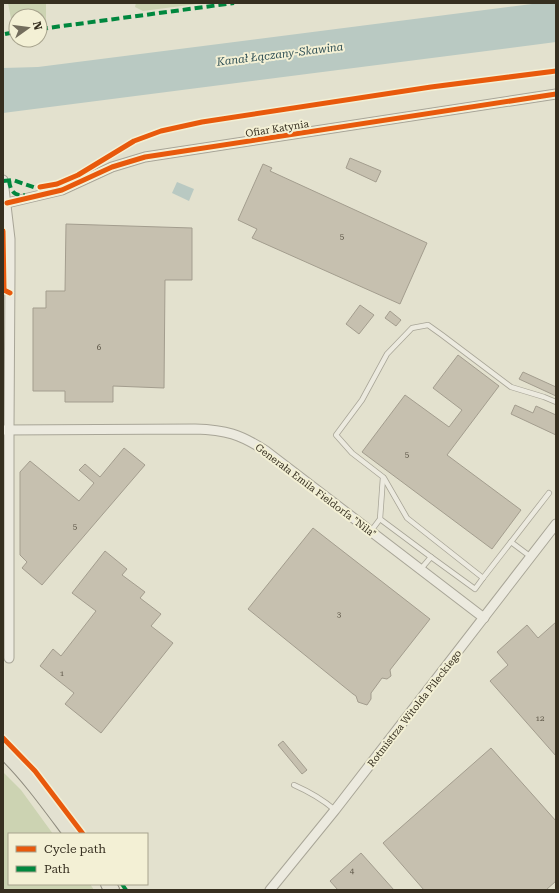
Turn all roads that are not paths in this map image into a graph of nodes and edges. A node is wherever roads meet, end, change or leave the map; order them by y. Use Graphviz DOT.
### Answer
graph roads {
  1 [pos="556,94"];
  2 [pos="3,180"];
  3 [pos="6,204"];
  4 [pos="556,402"];
  5 [pos="6,430"];
  6 [pos="383,477"];
  7 [pos="549,493"];
  8 [pos="380,519"];
  9 [pos="556,524"];
  10 [pos="370,532"];
  11 [pos="511,542"];
  12 [pos="431,557"];
  13 [pos="531,557"];
  14 [pos="420,570"];
  15 [pos="483,578"];
  16 [pos="484,618"];
  17 [pos="9,658"];
  18 [pos="3,752"];
  19 [pos="294,785"];
  20 [pos="335,810"];
  21 [pos="70,833"];
  22 [pos="270,890"];
  1 -- 3 [label="street, Ofiar Katynia"];
  2 -- 3 [label="street"];
  3 -- 5 [label="street"];
  4 -- 6 [label="lane"];
  5 -- 10 [label="street, Generała Emila Fieldorfa \"Nila\""];
  5 -- 17 [label="street"];
  6 -- 8 [label="lane"];
  6 -- 15 [label="lane"];
  7 -- 11 [label="lane"];
  8 -- 10 [label="lane"];
  8 -- 12 [label="lane"];
  9 -- 13 [label="street, Rotmistrza Witolda Pileckiego"];
  10 -- 14 [label="street, Generała Emila Fieldorfa \"Nila\""];
  11 -- 13 [label="lane"];
  11 -- 15 [label="lane"];
  12 -- 14 [label="lane"];
  12 -- 15 [label="lane"];
  13 -- 16 [label="street, Rotmistrza Witolda Pileckiego"];
  14 -- 16 [label="street, Generała Emila Fieldorfa \"Nila\""];
  16 -- 20 [label="street, Rotmistrza Witolda Pileckiego"];
  18 -- 21 [label="main road"];
  19 -- 20 [label="lane"];
  20 -- 22 [label="street, Rotmistrza Witolda Pileckiego"];
}
